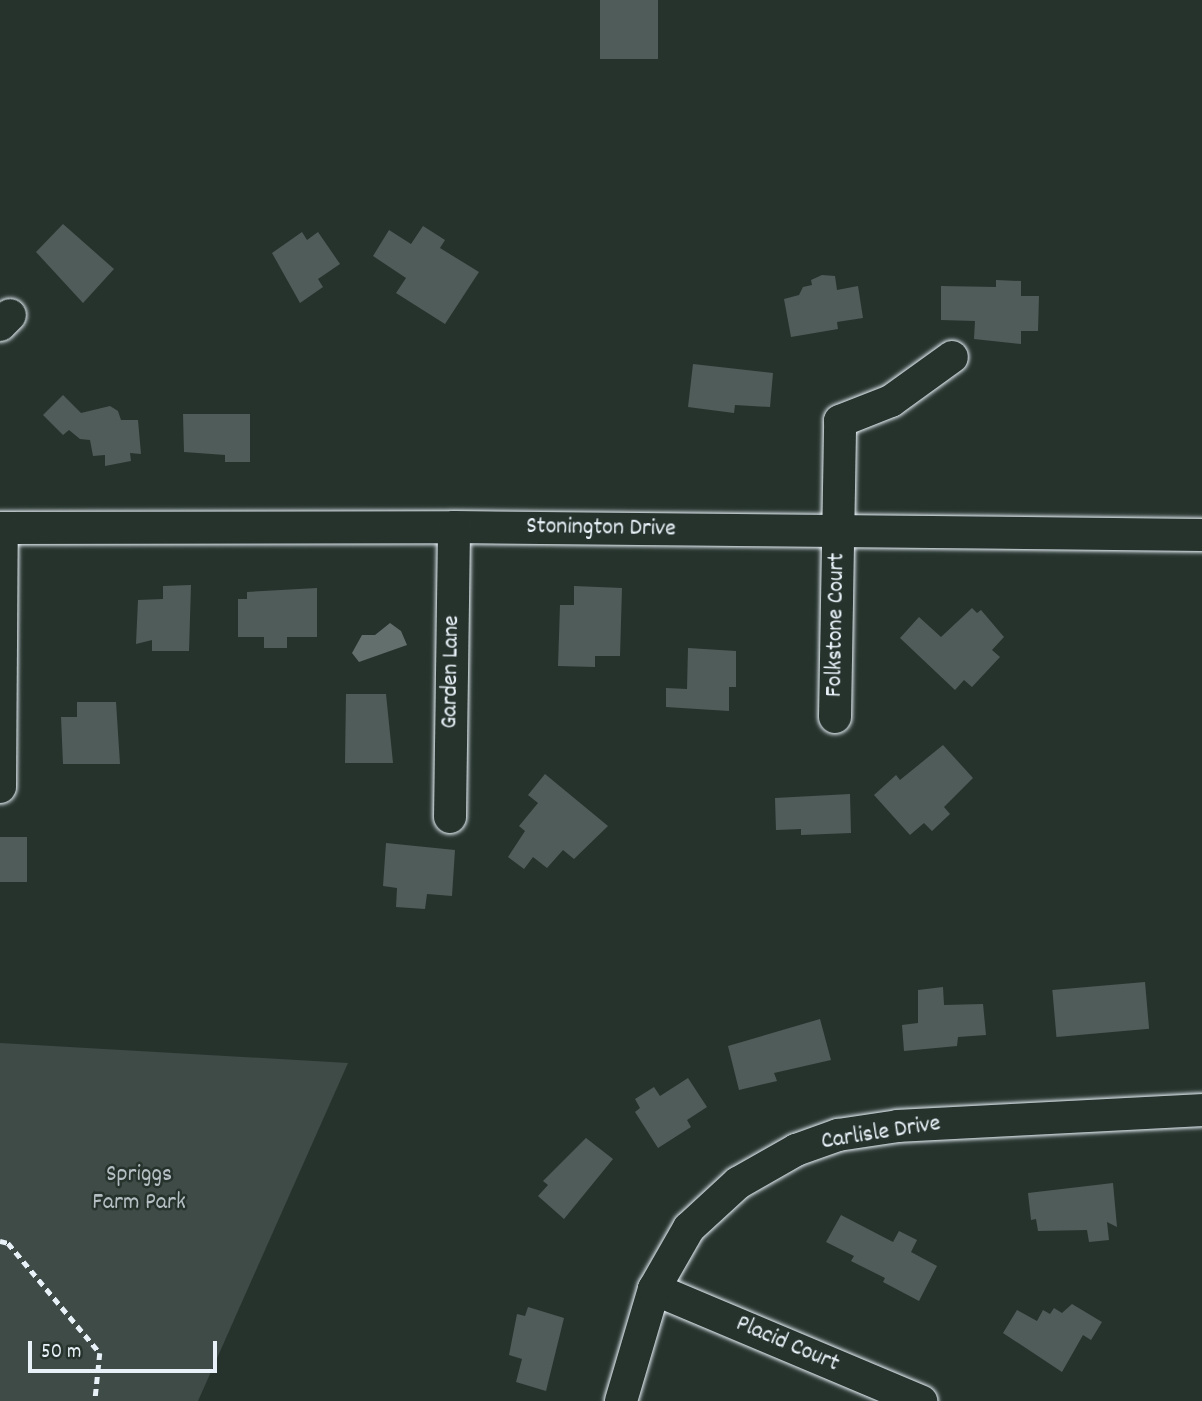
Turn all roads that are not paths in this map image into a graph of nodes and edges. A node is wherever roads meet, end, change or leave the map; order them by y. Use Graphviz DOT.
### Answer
graph roads {
  1 [pos="952,357"];
  2 [pos="454,527"];
  3 [pos="1,528"];
  4 [pos="839,534"];
  5 [pos="1202,535"];
  6 [pos="835,717"];
  7 [pos="0,787"];
  8 [pos="450,817"];
  9 [pos="1202,1110"];
  10 [pos="654,1289"];
  11 [pos="621,1401"];
  12 [pos="921,1401"];
  1 -- 4 [label="street, Folkstone Court"];
  2 -- 3 [label="street, Stonington Drive"];
  2 -- 4 [label="street, Stonington Drive"];
  2 -- 8 [label="street, Garden Lane"];
  3 -- 7 [label="street"];
  4 -- 5 [label="street, Stonington Drive"];
  4 -- 6 [label="street, Folkstone Court"];
  9 -- 10 [label="street, Carlisle Drive"];
  10 -- 11 [label="street, Carlisle Drive"];
  10 -- 12 [label="street, Placid Court"];
}
